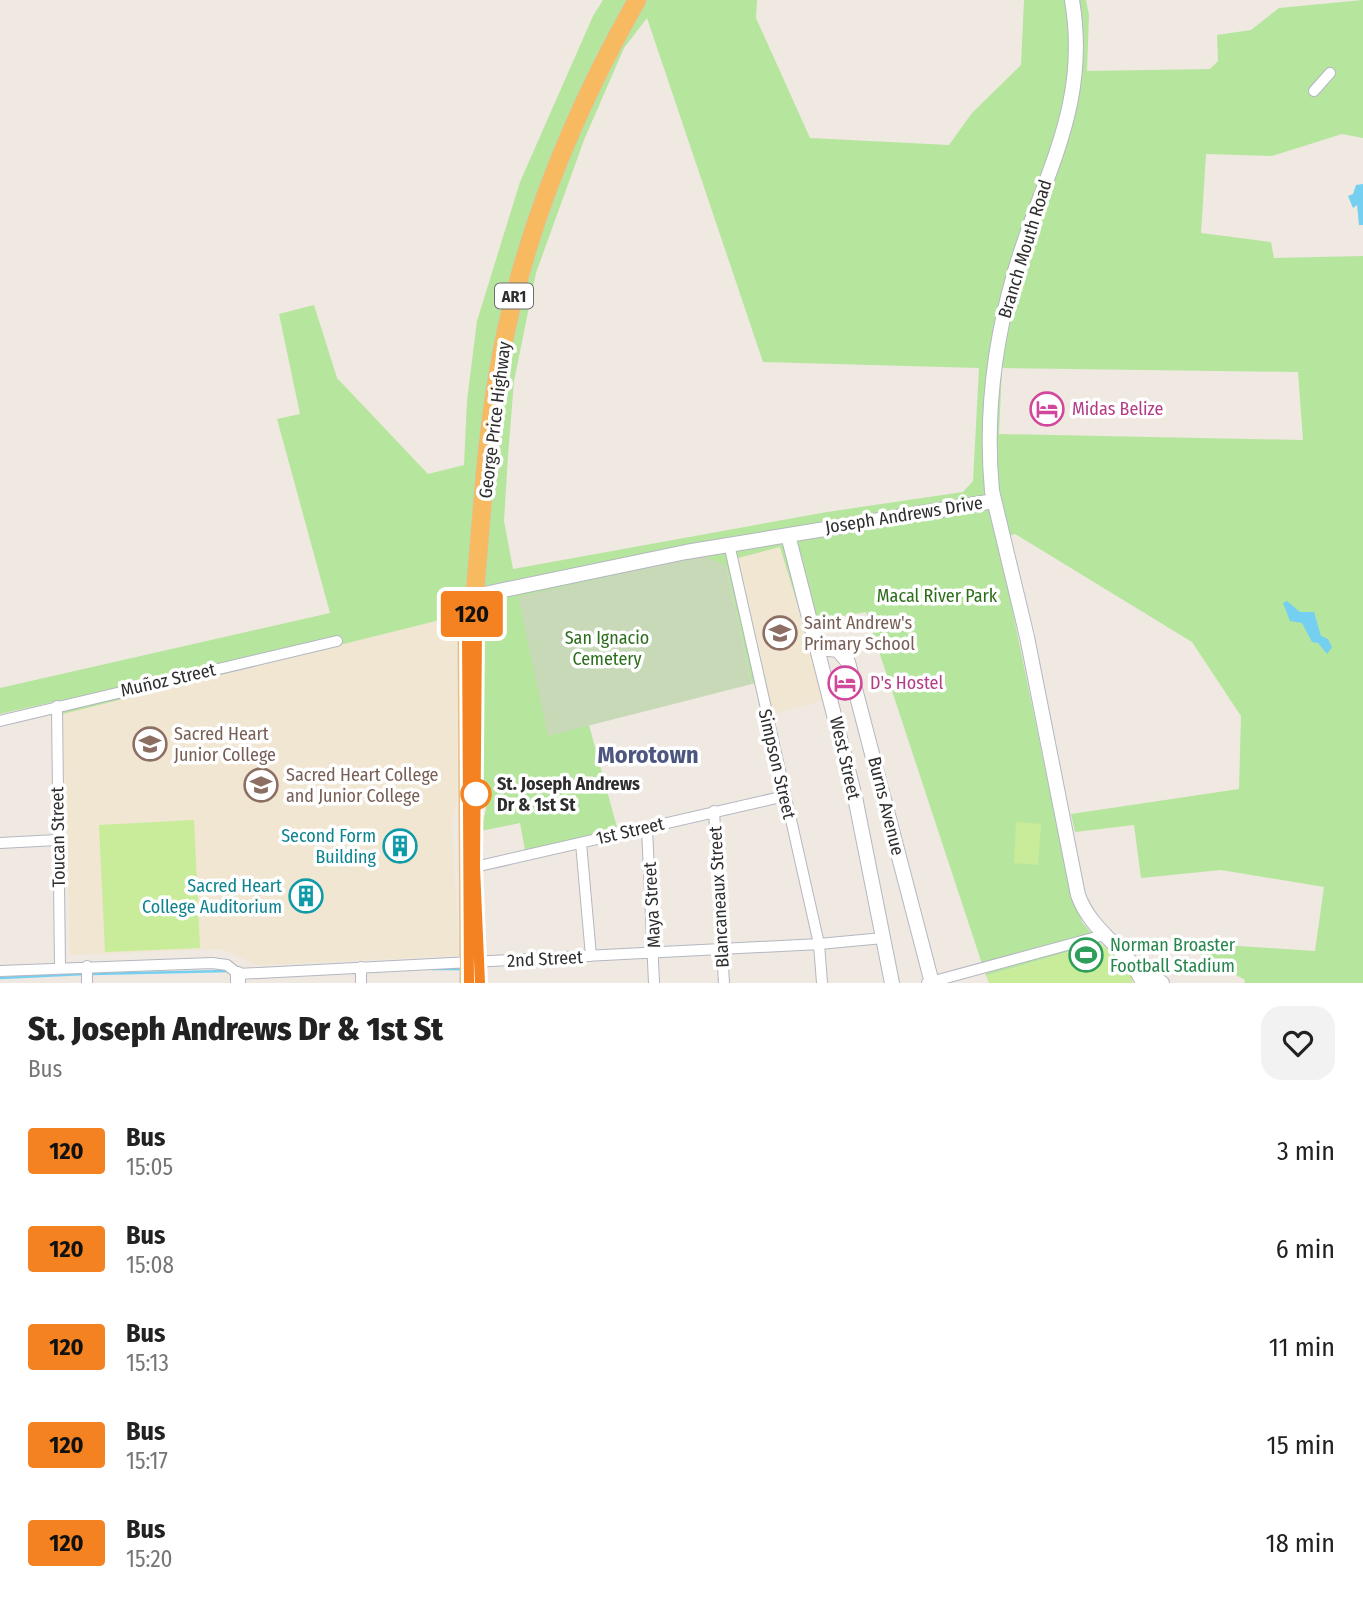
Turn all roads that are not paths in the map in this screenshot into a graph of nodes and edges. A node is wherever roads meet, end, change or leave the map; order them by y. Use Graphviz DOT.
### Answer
graph roads {
  1 [pos="637,0"];
  2 [pos="1072,0"];
  3 [pos="1330,73"];
  4 [pos="1314,91"];
  5 [pos="994,501"];
  6 [pos="788,535"];
  7 [pos="729,544"];
  8 [pos="474,605"];
  9 [pos="337,641"];
  10 [pos="819,648"];
  11 [pos="57,706"];
  12 [pos="0,721"];
  13 [pos="785,796"];
  14 [pos="714,811"];
  15 [pos="647,828"];
  16 [pos="57,840"];
  17 [pos="0,843"];
  18 [pos="581,843"];
  19 [pos="475,867"];
  20 [pos="1104,935"];
  21 [pos="883,938"];
  22 [pos="819,944"];
  23 [pos="720,949"];
  24 [pos="655,953"];
  25 [pos="591,956"];
  26 [pos="473,962"];
  27 [pos="1134,964"];
  28 [pos="87,966"];
  29 [pos="361,967"];
  30 [pos="60,968"];
  31 [pos="0,971"];
  32 [pos="238,978"];
  33 [pos="87,983"];
  34 [pos="361,983"];
  35 [pos="469,983"];
  36 [pos="480,983"];
  37 [pos="654,983"];
  38 [pos="724,983"];
  39 [pos="822,983"];
  40 [pos="892,983"];
  41 [pos="930,983"];
  42 [pos="1143,983"];
  43 [pos="1162,983"];
  1 -- 8 [label="highway, George Price Highway / AR1"];
  2 -- 5 [label="street, Branch Mouth Road"];
  3 -- 4 [label="street"];
  5 -- 6 [label="street, Joseph Andrews Drive"];
  5 -- 20 [label="street, Joseph Andrews Drive"];
  6 -- 7 [label="street, Joseph Andrews Drive"];
  6 -- 10 [label="street, West Street"];
  7 -- 8 [label="street, Joseph Andrews Drive"];
  7 -- 13 [label="street, Simpson Street"];
  8 -- 19 [label="highway, AR1"];
  8 -- 26 [label="highway, AR1"];
  9 -- 11 [label="street, Muñoz Street"];
  10 -- 21 [label="street, West Street"];
  10 -- 41 [label="street, Burns Avenue"];
  11 -- 12 [label="street, Muñoz Street"];
  11 -- 16 [label="street, Toucan Street"];
  13 -- 14 [label="street, 1st Street"];
  13 -- 22 [label="street, Simpson Street"];
  14 -- 15 [label="street, 1st Street"];
  14 -- 23 [label="street, Blancaneaux Street"];
  15 -- 18 [label="street, 1st Street"];
  15 -- 24 [label="street, Maya Street"];
  16 -- 17 [label="street"];
  16 -- 30 [label="street, Toucan Street"];
  18 -- 19 [label="street, 1st Street"];
  18 -- 25 [label="street"];
  19 -- 26 [label="highway, AR1"];
  20 -- 27 [label="street, Joseph Andrews Drive"];
  20 -- 41 [label="street"];
  21 -- 22 [label="street, 2nd Street"];
  21 -- 40 [label="street, West Street"];
  22 -- 23 [label="street, 2nd Street"];
  22 -- 39 [label="street, Simpson Street"];
  23 -- 24 [label="street, 2nd Street"];
  23 -- 38 [label="street, Blancaneaux Street"];
  24 -- 25 [label="street, 2nd Street"];
  24 -- 37 [label="street, Maya Street"];
  25 -- 26 [label="street, 2nd Street"];
  26 -- 29 [label="street, 2nd Street"];
  26 -- 35 [label="highway, AR1"];
  26 -- 36 [label="highway, AR1"];
  27 -- 42 [label="street, Joseph Andrews Drive"];
  27 -- 43 [label="street"];
  28 -- 30 [label="street, 2nd Street"];
  28 -- 32 [label="street, 2nd Street"];
  28 -- 33 [label="street"];
  29 -- 32 [label="street, 2nd Street"];
  29 -- 34 [label="street"];
  30 -- 31 [label="street, 2nd Street"];
}
